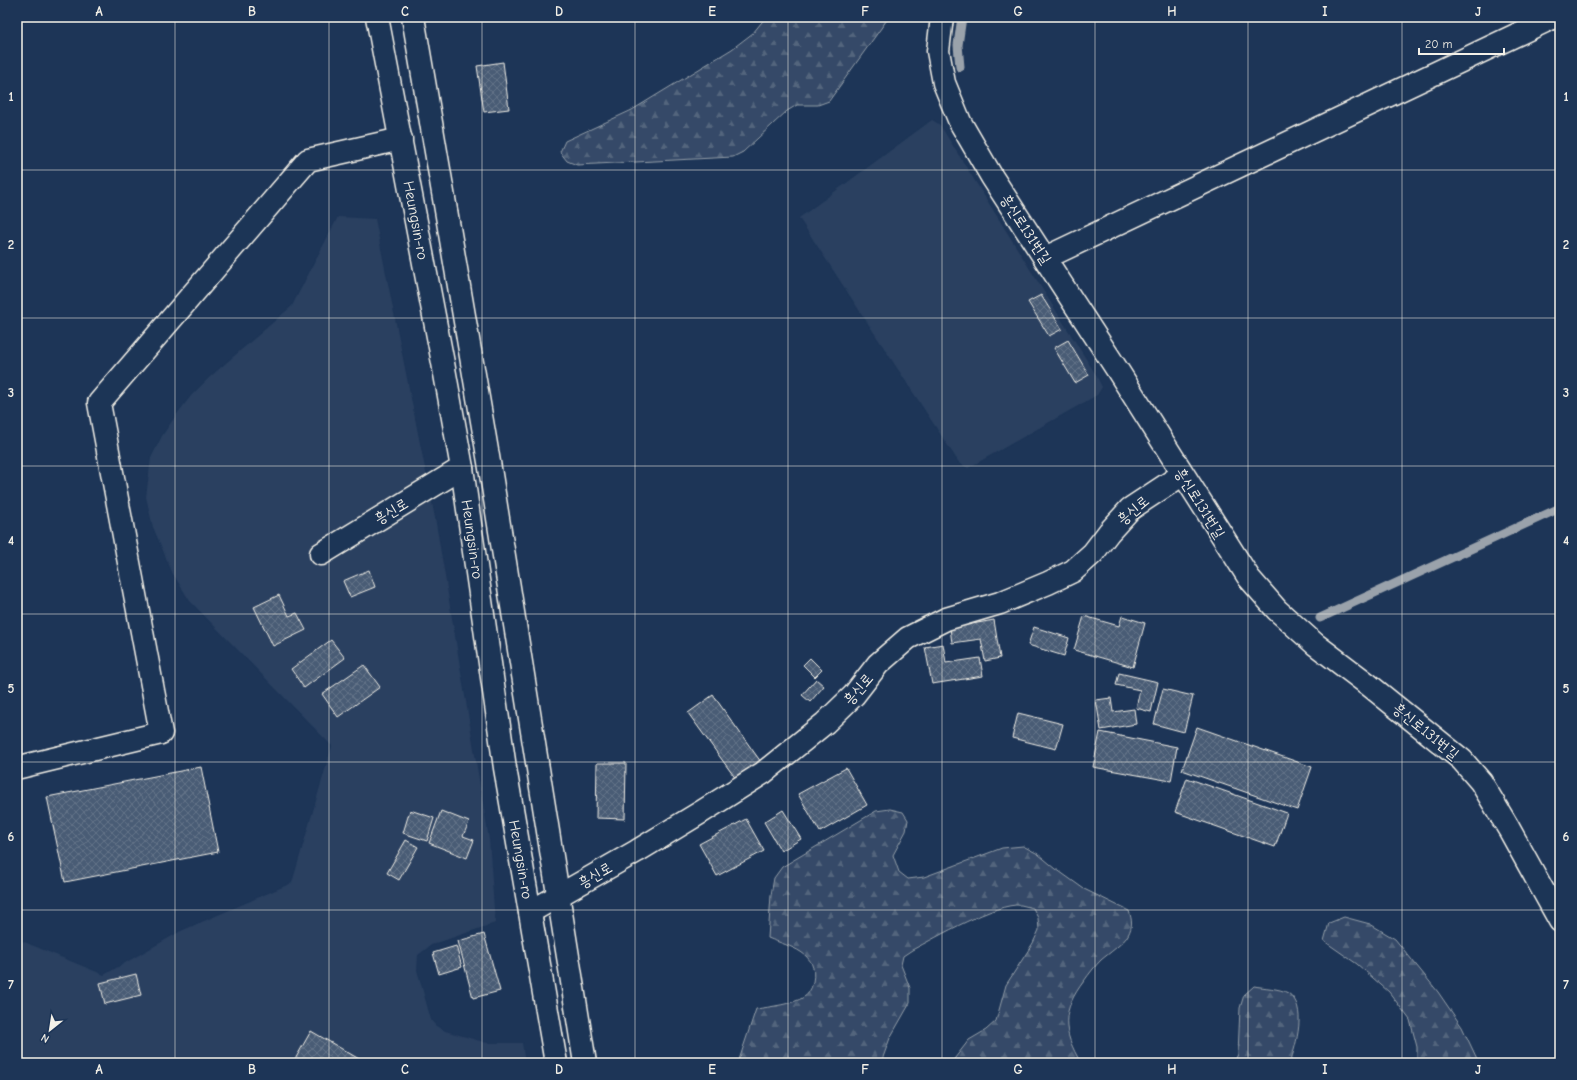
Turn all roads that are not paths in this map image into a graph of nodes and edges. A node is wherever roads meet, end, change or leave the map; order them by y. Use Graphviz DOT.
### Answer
graph roads {
  1 [pos="377,17"];
  2 [pos="413,17"];
  3 [pos="942,17"];
  4 [pos="1554,17"];
  5 [pos="401,139"];
  6 [pos="1045,258"];
  7 [pos="462,468"];
  8 [pos="1182,474"];
  9 [pos="321,554"];
  10 [pos="20,767"];
  11 [pos="558,896"];
  12 [pos="530,912"];
  13 [pos="1560,921"];
  14 [pos="556,1063"];
  15 [pos="585,1063"];
  1 -- 5 [label="main road, Heungsin-ro"];
  2 -- 11 [label="main road, Heungsin-ro"];
  3 -- 6 [label="main road, 흥신로131번길"];
  4 -- 6 [label="main road"];
  5 -- 7 [label="main road, Heungsin-ro"];
  5 -- 10 [label="main road"];
  6 -- 8 [label="main road, 흥신로131번길"];
  7 -- 9 [label="main road, 흥신로"];
  7 -- 12 [label="main road, Heungsin-ro"];
  8 -- 11 [label="main road, 흥신로"];
  8 -- 13 [label="main road, 흥신로131번길"];
  11 -- 12 [label="main road, 흥신로"];
  11 -- 15 [label="main road, Heungsin-ro"];
  12 -- 14 [label="main road, Heungsin-ro"];
}
